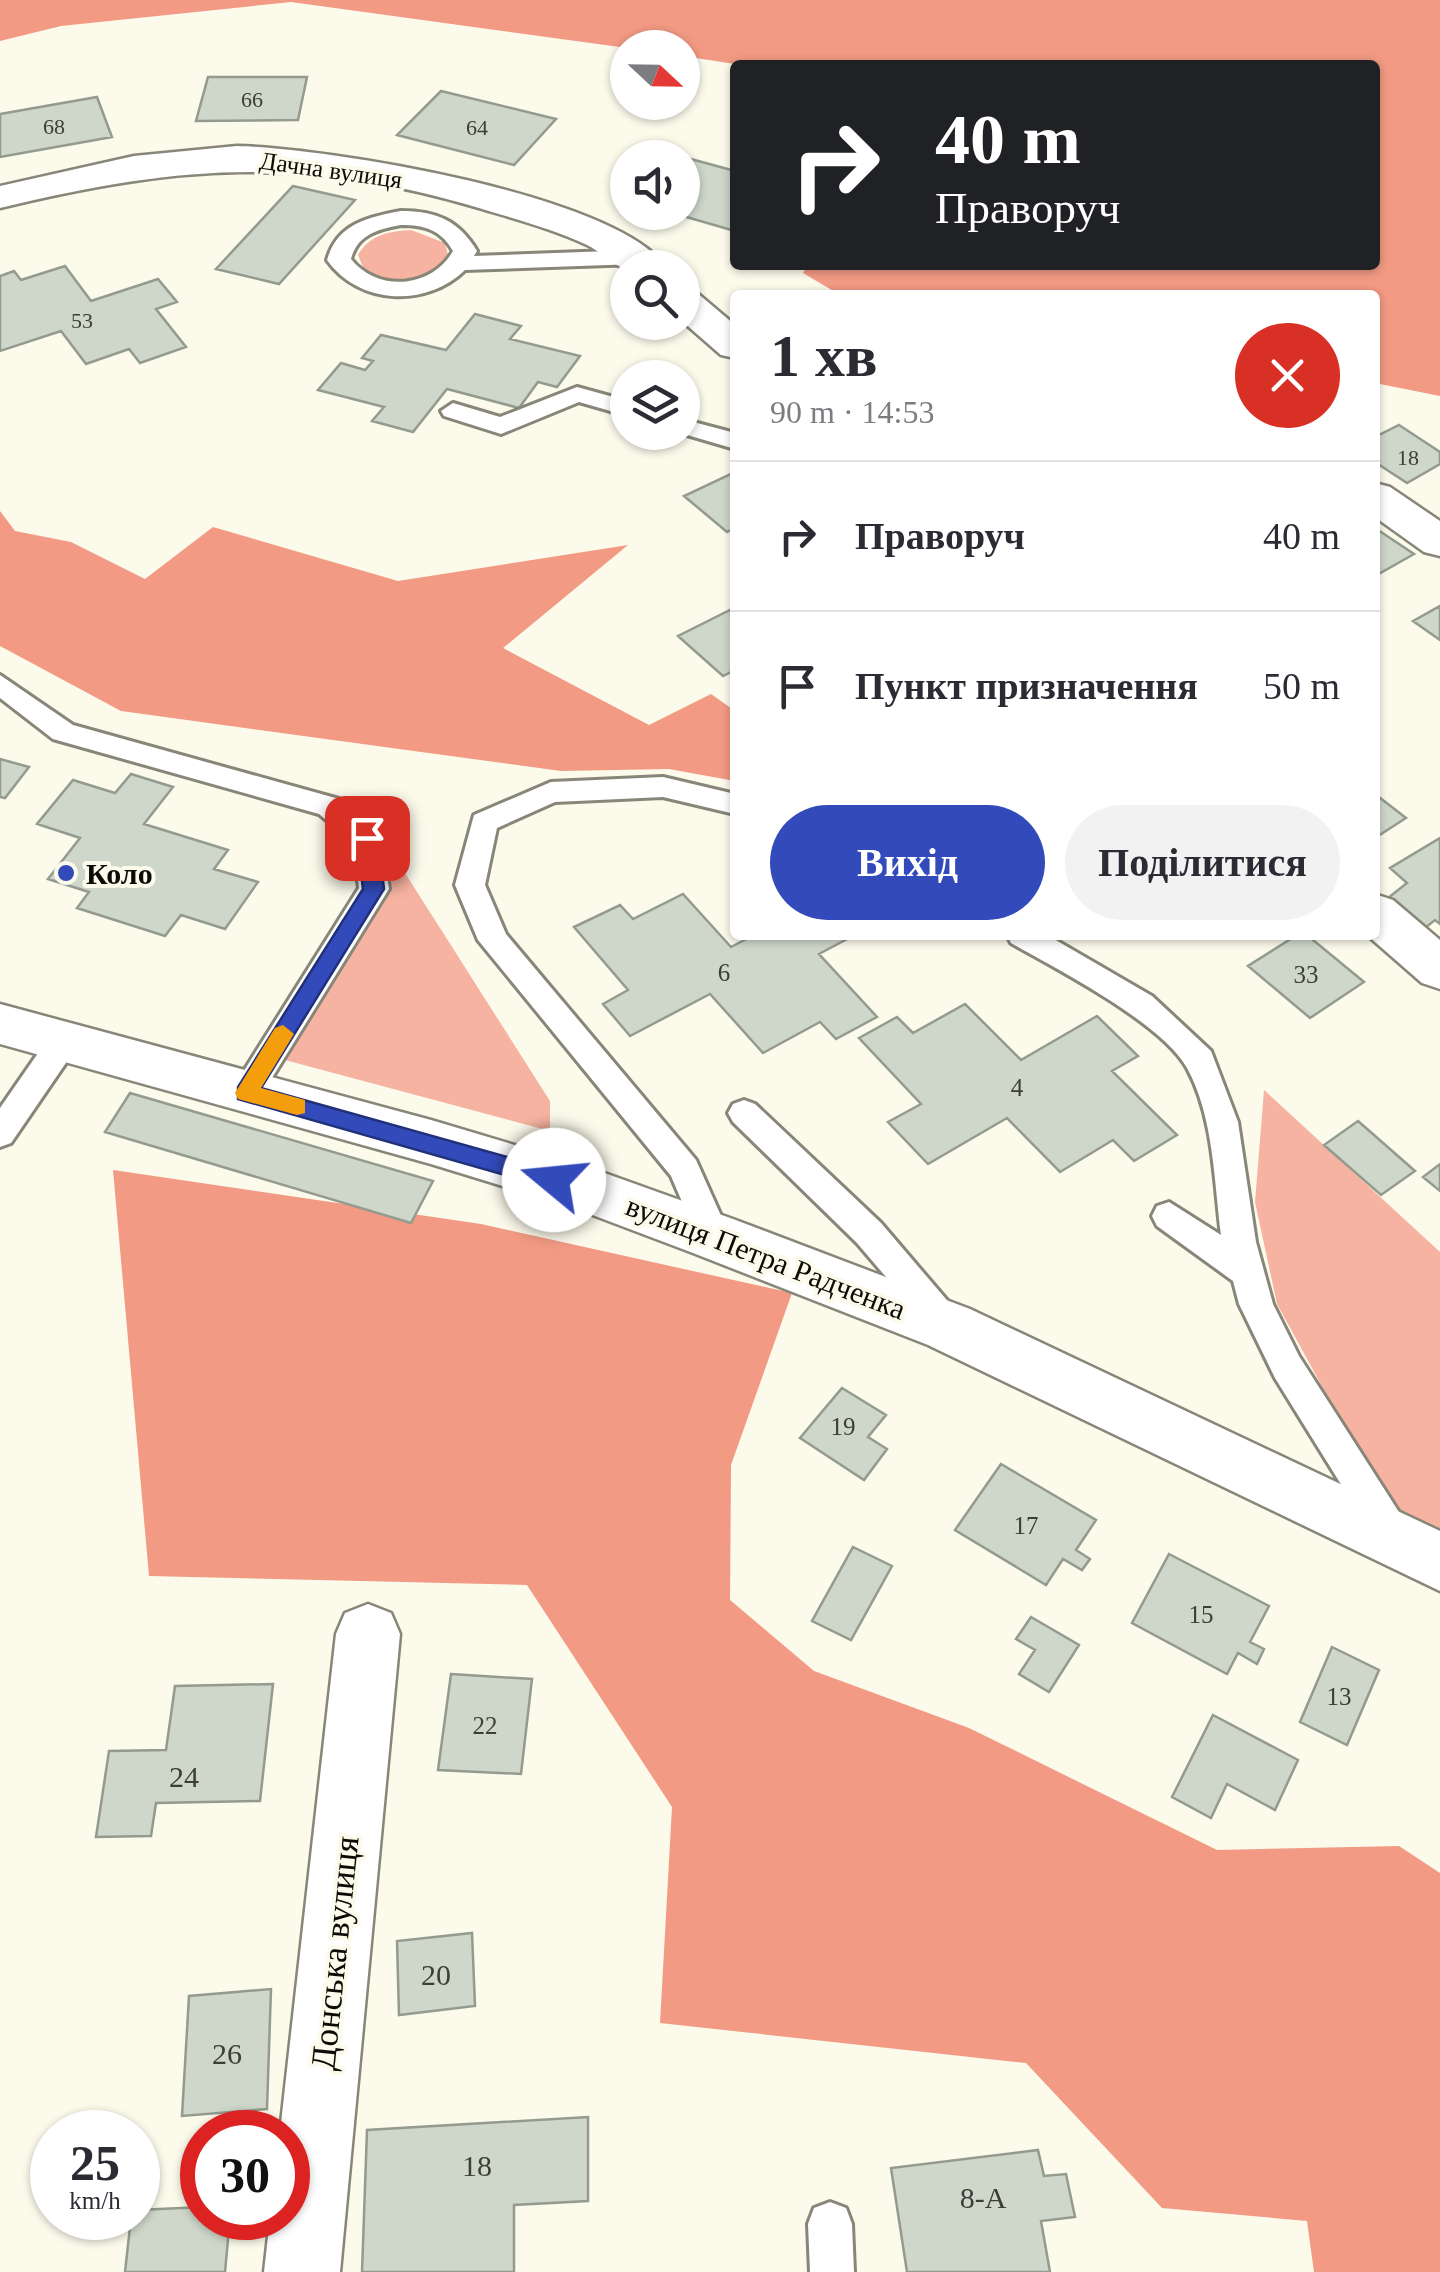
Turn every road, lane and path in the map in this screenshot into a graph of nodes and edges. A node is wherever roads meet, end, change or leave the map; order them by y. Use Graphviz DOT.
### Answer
graph roads {
  1 [pos="0,197"];
  2 [pos="620,250"];
  3 [pos="610,262"];
  4 [pos="461,263"];
  5 [pos="700,316"];
  6 [pos="730,342"];
  7 [pos="610,404"];
  8 [pos="453,411"];
  9 [pos="700,431"];
  10 [pos="730,440"];
  11 [pos="1380,500"];
  12 [pos="1440,542"];
  13 [pos="0,684"];
  14 [pos="730,803"];
  15 [pos="1380,917"];
  16 [pos="1031,940"];
  17 [pos="1440,969"];
  18 [pos="0,1024"];
  19 [pos="63,1042"];
  20 [pos="246,1093"];
  21 [pos="744,1113"];
  22 [pos="0,1134"];
  23 [pos="1168,1216"];
  24 [pos="714,1236"];
  25 [pos="1248,1273"];
  26 [pos="949,1326"];
  27 [pos="1418,1551"];
  28 [pos="368,1634"];
  29 [pos="830,2224"];
  30 [pos="302,2272"];
  31 [pos="832,2272"];
  1 -- 2 [label="street, Дачна вулиця"];
  3 -- 4 [label="lane"];
  4 -- 4 [label="lane"];
  5 -- 6 [label="street"];
  7 -- 8 [label="lane"];
  9 -- 10 [label="lane"];
  11 -- 12 [label="street"];
  13 -- 20 [label="lane"];
  14 -- 24 [label="lane"];
  15 -- 17 [label="street"];
  16 -- 25 [label="lane"];
  18 -- 19 [label="street, вулиця Петра Радченка"];
  19 -- 20 [label="street, вулиця Петра Радченка"];
  19 -- 22 [label="lane"];
  20 -- 24 [label="street, вулиця Петра Радченка"];
  21 -- 26 [label="lane"];
  23 -- 25 [label="lane"];
  24 -- 26 [label="street, вулиця Петра Радченка"];
  25 -- 27 [label="lane"];
  26 -- 27 [label="street, вулиця Петра Радченка"];
  28 -- 30 [label="street, Донська вулиця"];
  29 -- 31 [label="lane"];
}
